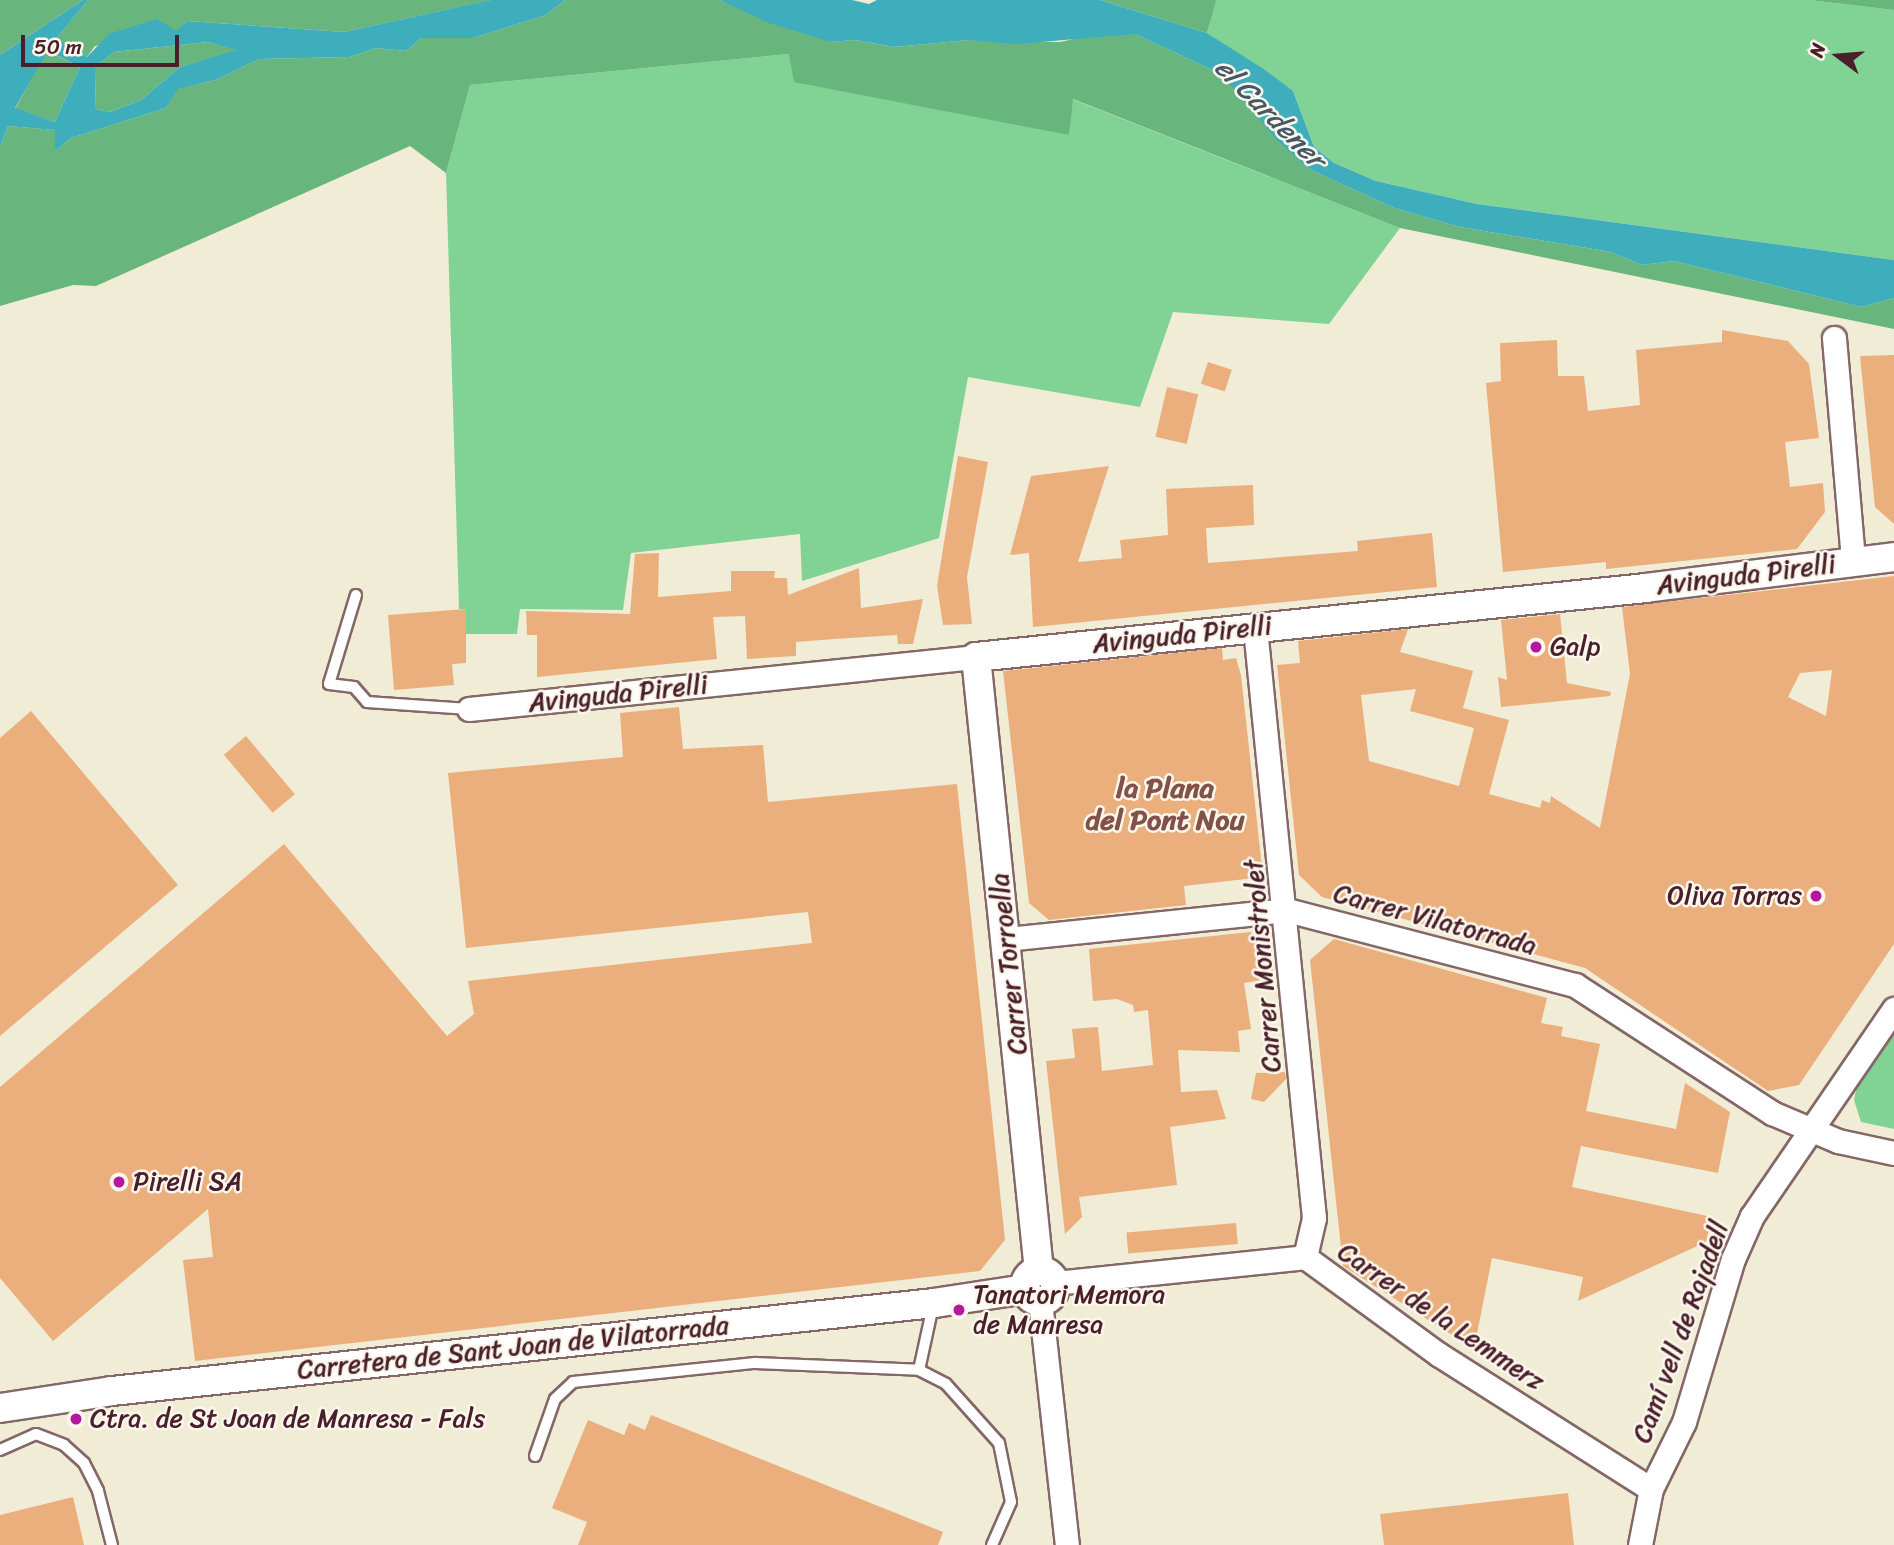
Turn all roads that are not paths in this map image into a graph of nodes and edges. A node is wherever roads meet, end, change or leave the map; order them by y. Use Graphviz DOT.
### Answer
graph roads {
  1 [pos="1834,338"];
  2 [pos="1894,557"];
  3 [pos="1853,561"];
  4 [pos="356,595"];
  5 [pos="1255,628"];
  6 [pos="976,657"];
  7 [pos="469,709"];
  8 [pos="1287,910"];
  9 [pos="1007,939"];
  10 [pos="1894,1009"];
  11 [pos="1809,1131"];
  12 [pos="1894,1153"];
  13 [pos="1305,1257"];
  14 [pos="1040,1286"];
  15 [pos="934,1303"];
  16 [pos="919,1370"];
  17 [pos="0,1408"];
  18 [pos="0,1450"];
  19 [pos="535,1456"];
  20 [pos="1651,1489"];
  21 [pos="112,1545"];
  22 [pos="992,1545"];
  23 [pos="1067,1545"];
  24 [pos="1640,1545"];
  1 -- 3 [label="street"];
  2 -- 3 [label="street, Avinguda Pirelli"];
  3 -- 5 [label="street, Avinguda Pirelli"];
  4 -- 7 [label="lane"];
  5 -- 6 [label="street, Avinguda Pirelli"];
  5 -- 8 [label="street, Carrer Monistrolet"];
  6 -- 7 [label="street, Avinguda Pirelli"];
  6 -- 9 [label="street, Carrer Torroella"];
  8 -- 9 [label="street, Carrer Vilatorrada"];
  8 -- 11 [label="street, Carrer Vilatorrada"];
  8 -- 13 [label="street, Carrer Monistrolet"];
  9 -- 14 [label="street, Carrer Torroella"];
  10 -- 11 [label="street, Camí vell de Rajadell"];
  11 -- 12 [label="street, Carrer Vilatorrada"];
  11 -- 20 [label="street, Camí vell de Rajadell"];
  13 -- 14 [label="street, Carrer de la Lemmerz"];
  13 -- 20 [label="street, Carrer de la Lemmerz"];
  14 -- 15 [label="street, Carretera de Sant Joan de Vilatorrada"];
  14 -- 23 [label="street"];
  15 -- 16 [label="lane"];
  15 -- 17 [label="street, Carretera de Sant Joan de Vilatorrada"];
  16 -- 19 [label="lane"];
  16 -- 22 [label="lane"];
  18 -- 21 [label="lane"];
  20 -- 24 [label="street, Camí vell de Rajadell"];
}
